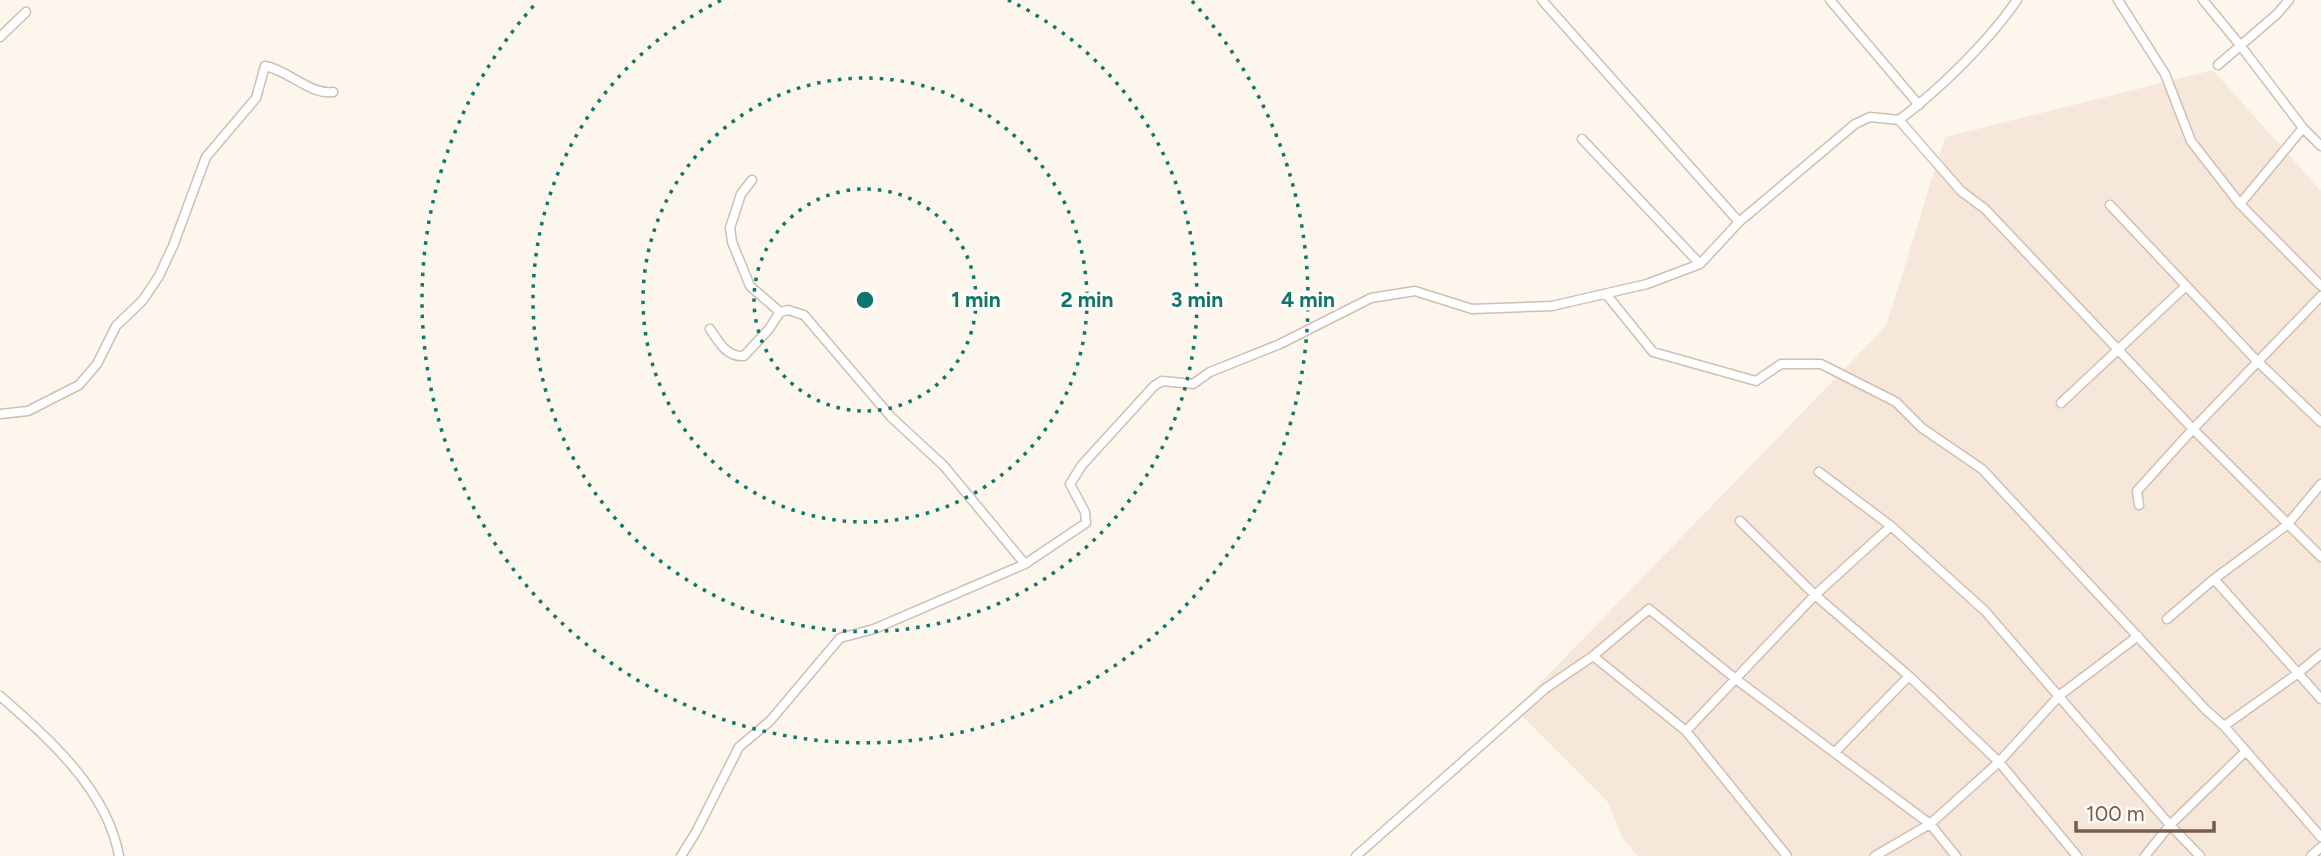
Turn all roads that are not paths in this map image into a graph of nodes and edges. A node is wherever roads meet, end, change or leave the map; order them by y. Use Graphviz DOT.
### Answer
graph roads {
  1 [pos="1542,0"];
  2 [pos="1830,0"];
  3 [pos="2017,0"];
  4 [pos="2118,0"];
  5 [pos="2203,0"];
  6 [pos="2289,0"];
  7 [pos="26,12"];
  8 [pos="0,37"];
  9 [pos="2240,45"];
  10 [pos="2218,65"];
  11 [pos="333,92"];
  12 [pos="1919,105"];
  13 [pos="1899,120"];
  14 [pos="2303,128"];
  15 [pos="1582,139"];
  16 [pos="2321,146"];
  17 [pos="751,180"];
  18 [pos="2240,204"];
  19 [pos="2110,205"];
  20 [pos="1739,222"];
  21 [pos="1700,264"];
  22 [pos="2186,286"];
  23 [pos="2321,286"];
  24 [pos="1606,294"];
  25 [pos="2321,296"];
  26 [pos="780,312"];
  27 [pos="710,329"];
  28 [pos="2117,349"];
  29 [pos="2257,361"];
  30 [pos="2061,403"];
  31 [pos="0,414"];
  32 [pos="2321,422"];
  33 [pos="2193,429"];
  34 [pos="1819,472"];
  35 [pos="2321,485"];
  36 [pos="2139,505"];
  37 [pos="1740,521"];
  38 [pos="2287,525"];
  39 [pos="1891,526"];
  40 [pos="2321,557"];
  41 [pos="1026,564"];
  42 [pos="2214,579"];
  43 [pos="1815,595"];
  44 [pos="2167,619"];
  45 [pos="2138,636"];
  46 [pos="2321,654"];
  47 [pos="1593,656"];
  48 [pos="2297,674"];
  49 [pos="1909,676"];
  50 [pos="1737,680"];
  51 [pos="0,695"];
  52 [pos="2060,695"];
  53 [pos="2321,699"];
  54 [pos="2224,726"];
  55 [pos="1686,731"];
  56 [pos="1835,752"];
  57 [pos="2245,752"];
  58 [pos="1998,762"];
  59 [pos="1930,824"];
  60 [pos="2170,825"];
  61 [pos="2321,837"];
  62 [pos="2321,846"];
  63 [pos="119,856"];
  64 [pos="681,856"];
  65 [pos="1356,856"];
  66 [pos="1787,856"];
  67 [pos="1875,856"];
  68 [pos="1955,856"];
  69 [pos="2077,856"];
  70 [pos="2145,856"];
  71 [pos="2200,856"];
  72 [pos="2311,856"];
  1 -- 20 [label="street"];
  2 -- 12 [label="street"];
  3 -- 12 [label="street"];
  4 -- 18 [label="street"];
  5 -- 9 [label="street"];
  6 -- 9 [label="street"];
  7 -- 8 [label="street"];
  9 -- 10 [label="street"];
  9 -- 14 [label="street"];
  11 -- 31 [label="street"];
  12 -- 13 [label="street"];
  13 -- 20 [label="street"];
  13 -- 28 [label="street"];
  14 -- 16 [label="street"];
  14 -- 18 [label="street"];
  15 -- 21 [label="street"];
  17 -- 26 [label="street"];
  18 -- 23 [label="street"];
  19 -- 22 [label="street"];
  20 -- 21 [label="street"];
  21 -- 24 [label="street"];
  22 -- 28 [label="street"];
  22 -- 29 [label="street"];
  24 -- 41 [label="street"];
  24 -- 45 [label="street"];
  25 -- 29 [label="street"];
  26 -- 27 [label="street"];
  26 -- 41 [label="street"];
  28 -- 30 [label="street"];
  28 -- 33 [label="street"];
  29 -- 32 [label="street"];
  29 -- 33 [label="street"];
  33 -- 36 [label="street"];
  33 -- 38 [label="street"];
  34 -- 39 [label="street"];
  35 -- 38 [label="street"];
  37 -- 43 [label="street"];
  38 -- 40 [label="street"];
  38 -- 42 [label="street"];
  39 -- 43 [label="street"];
  39 -- 52 [label="street"];
  41 -- 64 [label="street"];
  42 -- 44 [label="street"];
  42 -- 48 [label="street"];
  43 -- 49 [label="street"];
  43 -- 50 [label="street"];
  45 -- 52 [label="street"];
  45 -- 54 [label="street"];
  46 -- 48 [label="street"];
  47 -- 50 [label="street"];
  47 -- 55 [label="street"];
  47 -- 65 [label="street"];
  48 -- 53 [label="street"];
  48 -- 54 [label="street"];
  49 -- 56 [label="street"];
  49 -- 58 [label="street"];
  50 -- 55 [label="street"];
  50 -- 56 [label="street"];
  51 -- 63 [label="street"];
  52 -- 58 [label="street"];
  52 -- 60 [label="street"];
  54 -- 57 [label="street"];
  55 -- 66 [label="street"];
  56 -- 59 [label="street"];
  57 -- 60 [label="street"];
  57 -- 61 [label="street"];
  58 -- 59 [label="street"];
  58 -- 69 [label="street"];
  59 -- 67 [label="street"];
  59 -- 68 [label="street"];
  60 -- 70 [label="street"];
  60 -- 71 [label="street"];
  62 -- 72 [label="street"];
}
